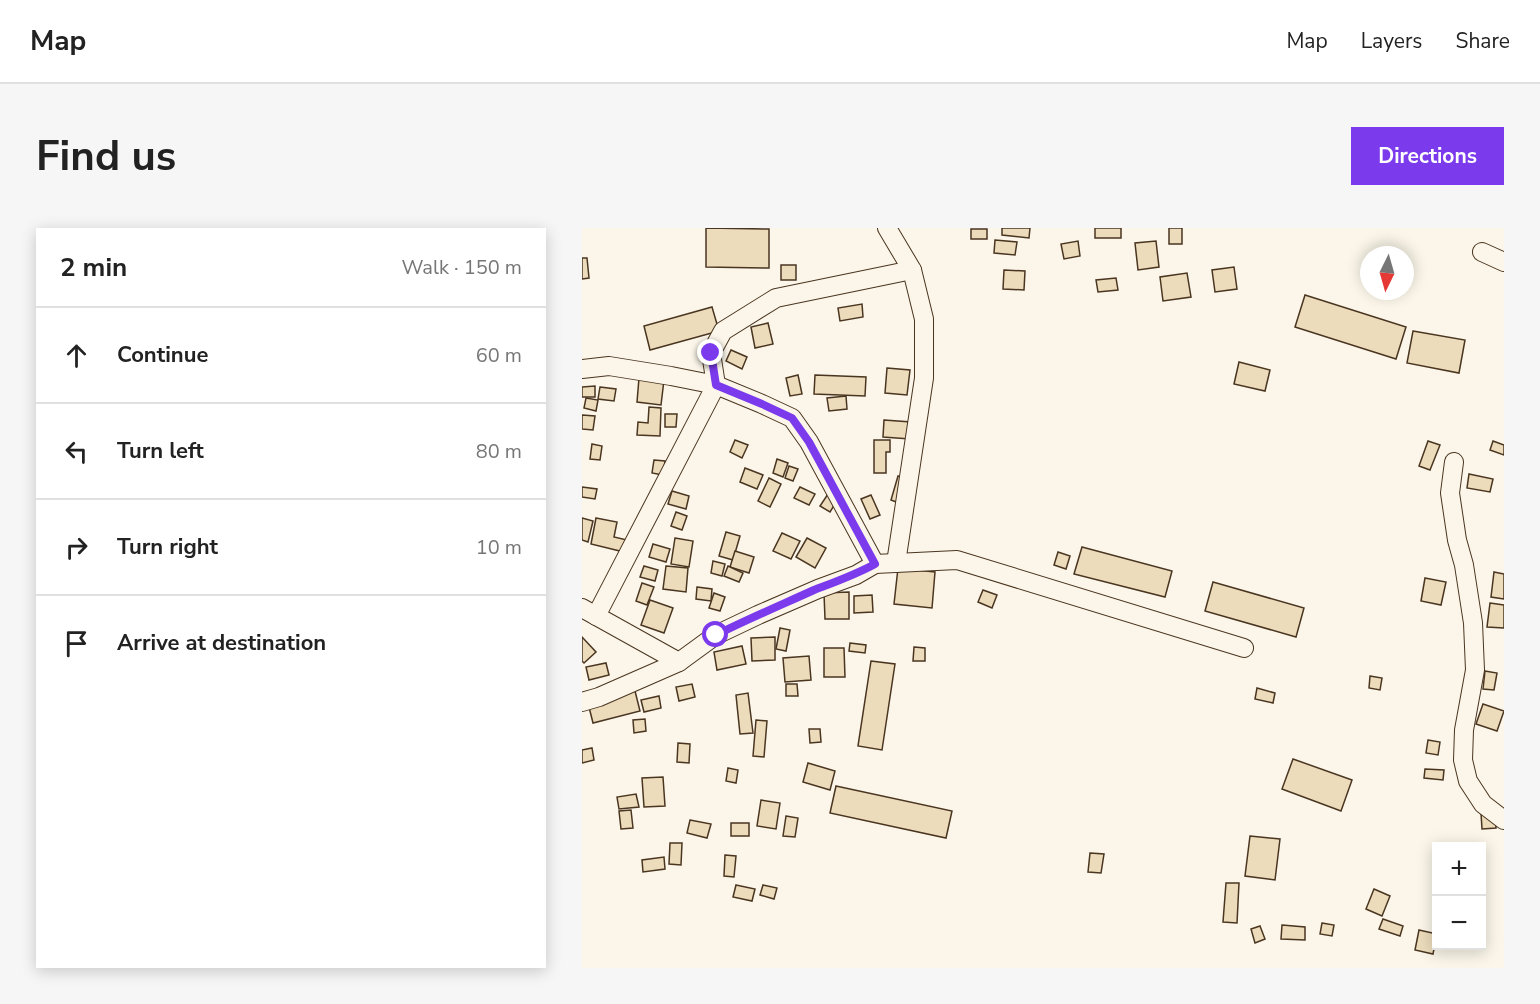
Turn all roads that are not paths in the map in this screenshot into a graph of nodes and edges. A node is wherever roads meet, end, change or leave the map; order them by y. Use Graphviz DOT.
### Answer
graph roads {
  1 [pos="887,228"];
  2 [pos="1482,252"];
  3 [pos="1504,262"];
  4 [pos="912,270"];
  5 [pos="582,369"];
  6 [pos="716,385"];
  7 [pos="1454,462"];
  8 [pos="896,563"];
  9 [pos="875,564"];
  10 [pos="589,612"];
  11 [pos="1244,648"];
  12 [pos="679,662"];
  13 [pos="582,702"];
  14 [pos="1504,820"];
  1 -- 4 [label="street"];
  2 -- 3 [label="street"];
  4 -- 6 [label="street"];
  4 -- 8 [label="street"];
  5 -- 6 [label="street"];
  6 -- 9 [label="street"];
  6 -- 10 [label="street"];
  7 -- 14 [label="street"];
  8 -- 9 [label="street"];
  8 -- 11 [label="street"];
  9 -- 12 [label="street"];
  10 -- 12 [label="street"];
  12 -- 13 [label="street"];
}
